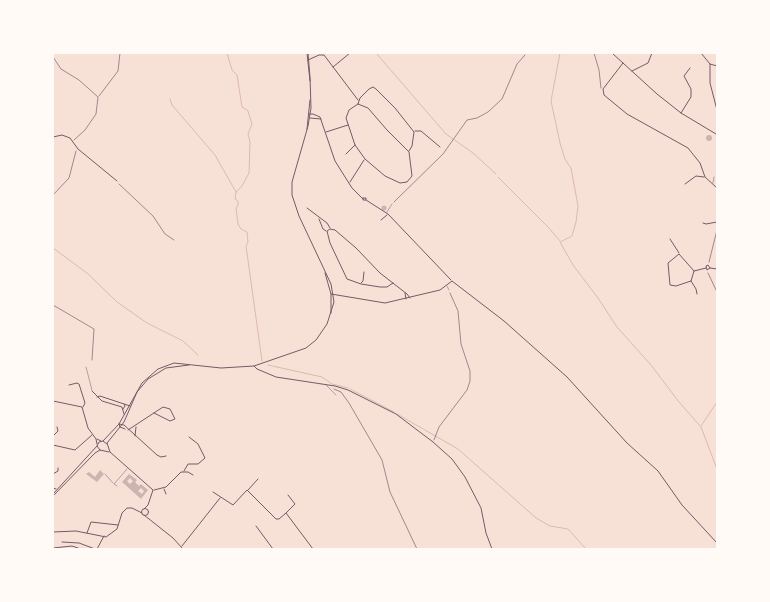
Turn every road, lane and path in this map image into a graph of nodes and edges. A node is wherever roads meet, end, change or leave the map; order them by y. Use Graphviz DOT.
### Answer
graph roads {
  1 [pos="120,53"];
  2 [pos="307,53"];
  3 [pos="350,53"];
  4 [pos="594,53"];
  5 [pos="612,53"];
  6 [pos="652,53"];
  7 [pos="701,53"];
  8 [pos="525,54"];
  9 [pos="53,57"];
  10 [pos="308,60"];
  11 [pos="623,63"];
  12 [pos="710,64"];
  13 [pos="717,66"];
  14 [pos="332,67"];
  15 [pos="690,68"];
  16 [pos="631,71"];
  17 [pos="602,90"];
  18 [pos="98,97"];
  19 [pos="359,100"];
  20 [pos="358,104"];
  21 [pos="715,105"];
  22 [pos="717,106"];
  23 [pos="717,110"];
  24 [pos="309,113"];
  25 [pos="681,113"];
  26 [pos="717,115"];
  27 [pos="309,117"];
  28 [pos="313,119"];
  29 [pos="321,119"];
  30 [pos="309,121"];
  31 [pos="348,125"];
  32 [pos="306,131"];
  33 [pos="326,132"];
  34 [pos="414,132"];
  35 [pos="717,134"];
  36 [pos="53,137"];
  37 [pos="73,140"];
  38 [pos="355,145"];
  39 [pos="440,147"];
  40 [pos="78,149"];
  41 [pos="409,152"];
  42 [pos="346,154"];
  43 [pos="365,160"];
  44 [pos="717,160"];
  45 [pos="717,164"];
  46 [pos="705,177"];
  47 [pos="714,177"];
  48 [pos="117,181"];
  49 [pos="350,182"];
  50 [pos="685,184"];
  51 [pos="712,184"];
  52 [pos="717,188"];
  53 [pos="53,195"];
  54 [pos="392,204"];
  55 [pos="307,208"];
  56 [pos="387,213"];
  57 [pos="319,218"];
  58 [pos="382,220"];
  59 [pos="717,222"];
  60 [pos="703,223"];
  61 [pos="330,229"];
  62 [pos="717,230"];
  63 [pos="327,231"];
  64 [pos="670,239"];
  65 [pos="174,240"];
  66 [pos="679,254"];
  67 [pos="708,265"];
  68 [pos="710,268"];
  69 [pos="706,269"];
  70 [pos="717,269"];
  71 [pos="694,271"];
  72 [pos="364,272"];
  73 [pos="451,280"];
  74 [pos="691,280"];
  75 [pos="393,283"];
  76 [pos="360,284"];
  77 [pos="446,286"];
  78 [pos="449,290"];
  79 [pos="717,292"];
  80 [pos="405,293"];
  81 [pos="332,294"];
  82 [pos="697,294"];
  83 [pos="410,298"];
  84 [pos="406,299"];
  85 [pos="53,305"];
  86 [pos="92,360"];
  87 [pos="254,366"];
  88 [pos="86,367"];
  89 [pos="69,385"];
  90 [pos="326,385"];
  91 [pos="336,390"];
  92 [pos="92,391"];
  93 [pos="336,395"];
  94 [pos="97,397"];
  95 [pos="53,401"];
  96 [pos="124,403"];
  97 [pos="130,405"];
  98 [pos="83,408"];
  99 [pos="123,409"];
  100 [pos="154,413"];
  101 [pos="124,414"];
  102 [pos="119,424"];
  103 [pos="122,424"];
  104 [pos="57,427"];
  105 [pos="120,427"];
  106 [pos="136,427"];
  107 [pos="126,429"];
  108 [pos="128,430"];
  109 [pos="92,434"];
  110 [pos="53,436"];
  111 [pos="135,437"];
  112 [pos="189,437"];
  113 [pos="96,439"];
  114 [pos="101,441"];
  115 [pos="103,441"];
  116 [pos="433,442"];
  117 [pos="107,444"];
  118 [pos="53,445"];
  119 [pos="97,445"];
  120 [pos="107,446"];
  121 [pos="100,450"];
  122 [pos="104,450"];
  123 [pos="110,452"];
  124 [pos="166,456"];
  125 [pos="58,468"];
  126 [pos="128,468"];
  127 [pos="184,471"];
  128 [pos="53,474"];
  129 [pos="105,474"];
  130 [pos="193,475"];
  131 [pos="258,479"];
  132 [pos="114,484"];
  133 [pos="117,486"];
  134 [pos="53,488"];
  135 [pos="164,488"];
  136 [pos="57,490"];
  137 [pos="153,490"];
  138 [pos="247,490"];
  139 [pos="54,491"];
  140 [pos="213,492"];
  141 [pos="166,494"];
  142 [pos="53,495"];
  143 [pos="288,495"];
  144 [pos="220,498"];
  145 [pos="148,505"];
  146 [pos="144,509"];
  147 [pos="148,510"];
  148 [pos="142,513"];
  149 [pos="148,513"];
  150 [pos="286,513"];
  151 [pos="144,515"];
  152 [pos="148,519"];
  153 [pos="118,525"];
  154 [pos="256,526"];
  155 [pos="53,532"];
  156 [pos="87,533"];
  157 [pos="104,537"];
  158 [pos="62,542"];
  159 [pos="717,543"];
  160 [pos="181,547"];
  161 [pos="53,548"];
  162 [pos="57,549"];
  163 [pos="82,549"];
  164 [pos="96,549"];
  165 [pos="183,549"];
  166 [pos="272,549"];
  167 [pos="313,549"];
  168 [pos="417,549"];
  169 [pos="492,549"];
  1 -- 18 [label="path"];
  2 -- 10 [label="street"];
  3 -- 14 [label="street"];
  4 -- 17 [label="path"];
  5 -- 11 [label="street"];
  6 -- 16 [label="street"];
  7 -- 12 [label="street"];
  8 -- 54 [label="path"];
  9 -- 18 [label="path"];
  10 -- 14 [label="street"];
  10 -- 24 [label="street"];
  11 -- 16 [label="street"];
  11 -- 17 [label="street"];
  12 -- 13 [label="street"];
  12 -- 21 [label="street"];
  14 -- 19 [label="street"];
  15 -- 25 [label="street"];
  16 -- 25 [label="street"];
  17 -- 46 [label="street"];
  18 -- 37 [label="path"];
  19 -- 20 [label="street"];
  19 -- 34 [label="street"];
  20 -- 31 [label="street"];
  20 -- 41 [label="street"];
  21 -- 22 [label="street"];
  21 -- 23 [label="street"];
  24 -- 27 [label="street"];
  24 -- 29 [label="street"];
  25 -- 35 [label="street"];
  26 -- 35 [label="street"];
  27 -- 28 [label="street"];
  27 -- 30 [label="street"];
  27 -- 32 [label="street"];
  28 -- 29 [label="street"];
  28 -- 30 [label="street"];
  29 -- 33 [label="street"];
  30 -- 32 [label="street"];
  31 -- 33 [label="street"];
  31 -- 38 [label="street"];
  32 -- 81 [label="street"];
  33 -- 49 [label="street"];
  34 -- 39 [label="street"];
  34 -- 41 [label="street"];
  35 -- 44 [label="street"];
  36 -- 37 [label="street"];
  37 -- 40 [label="street"];
  38 -- 42 [label="street"];
  38 -- 43 [label="street"];
  40 -- 48 [label="street"];
  40 -- 53 [label="path"];
  41 -- 43 [label="street"];
  43 -- 49 [label="street"];
  44 -- 45 [label="street"];
  46 -- 50 [label="street"];
  46 -- 51 [label="street"];
  47 -- 51 [label="lane"];
  48 -- 65 [label="path"];
  49 -- 56 [label="street"];
  51 -- 52 [label="street"];
  54 -- 56 [label="lane"];
  55 -- 57 [label="street"];
  56 -- 58 [label="street"];
  56 -- 73 [label="street"];
  57 -- 61 [label="street"];
  57 -- 63 [label="street"];
  59 -- 60 [label="street"];
  61 -- 63 [label="street"];
  61 -- 75 [label="street"];
  62 -- 67 [label="path"];
  63 -- 76 [label="street"];
  64 -- 66 [label="street"];
  66 -- 71 [label="street"];
  66 -- 74 [label="street"];
  67 -- 68 [label="street"];
  67 -- 69 [label="street"];
  68 -- 69 [label="street"];
  68 -- 70 [label="street"];
  69 -- 71 [label="street"];
  69 -- 79 [label="path"];
  71 -- 74 [label="street"];
  72 -- 76 [label="street"];
  73 -- 77 [label="street"];
  73 -- 159 [label="street"];
  74 -- 82 [label="street"];
  75 -- 76 [label="street"];
  75 -- 80 [label="street"];
  77 -- 78 [label="lane"];
  77 -- 83 [label="street"];
  78 -- 116 [label="path"];
  80 -- 83 [label="street"];
  80 -- 84 [label="street"];
  81 -- 84 [label="street"];
  81 -- 87 [label="street"];
  83 -- 84 [label="street"];
  85 -- 86 [label="path"];
  87 -- 90 [label="street"];
  87 -- 97 [label="street"];
  88 -- 92 [label="lane"];
  89 -- 98 [label="street"];
  90 -- 93 [label="lane"];
  90 -- 116 [label="street"];
  91 -- 168 [label="path"];
  92 -- 94 [label="street"];
  94 -- 96 [label="street"];
  94 -- 99 [label="street"];
  95 -- 98 [label="street"];
  96 -- 97 [label="street"];
  96 -- 99 [label="street"];
  97 -- 101 [label="street"];
  97 -- 103 [label="street"];
  98 -- 109 [label="street"];
  99 -- 101 [label="street"];
  100 -- 100 [label="street"];
  100 -- 106 [label="street"];
  101 -- 102 [label="street"];
  102 -- 103 [label="street"];
  102 -- 105 [label="street"];
  102 -- 115 [label="street"];
  103 -- 105 [label="street"];
  103 -- 107 [label="street"];
  104 -- 110 [label="street"];
  105 -- 107 [label="street"];
  105 -- 117 [label="street"];
  106 -- 108 [label="street"];
  106 -- 111 [label="street"];
  107 -- 108 [label="street"];
  108 -- 111 [label="street"];
  109 -- 113 [label="street"];
  109 -- 118 [label="street"];
  111 -- 124 [label="street"];
  112 -- 127 [label="street"];
  113 -- 114 [label="street"];
  113 -- 119 [label="street"];
  114 -- 115 [label="street"];
  114 -- 119 [label="street"];
  115 -- 117 [label="street"];
  116 -- 169 [label="street"];
  117 -- 120 [label="street"];
  119 -- 121 [label="street"];
  119 -- 136 [label="street"];
  120 -- 122 [label="street"];
  120 -- 123 [label="street"];
  121 -- 122 [label="street"];
  121 -- 136 [label="street"];
  122 -- 123 [label="street"];
  123 -- 126 [label="street"];
  125 -- 128 [label="street"];
  126 -- 132 [label="lane"];
  126 -- 137 [label="street"];
  127 -- 130 [label="street"];
  127 -- 135 [label="street"];
  129 -- 132 [label="lane"];
  131 -- 138 [label="street"];
  132 -- 133 [label="lane"];
  134 -- 136 [label="street"];
  135 -- 137 [label="street"];
  135 -- 141 [label="street"];
  136 -- 139 [label="street"];
  136 -- 142 [label="street"];
  137 -- 145 [label="street"];
  138 -- 144 [label="street"];
  138 -- 150 [label="street"];
  139 -- 142 [label="street"];
  140 -- 144 [label="street"];
  143 -- 150 [label="street"];
  144 -- 160 [label="street"];
  145 -- 146 [label="street"];
  145 -- 147 [label="street"];
  146 -- 147 [label="street"];
  146 -- 148 [label="street"];
  147 -- 149 [label="street"];
  148 -- 151 [label="street"];
  148 -- 153 [label="street"];
  149 -- 151 [label="street"];
  149 -- 152 [label="street"];
  150 -- 167 [label="street"];
  151 -- 152 [label="street"];
  152 -- 160 [label="street"];
  153 -- 156 [label="street"];
  153 -- 157 [label="street"];
  154 -- 166 [label="street"];
  155 -- 156 [label="street"];
  156 -- 157 [label="street"];
  157 -- 164 [label="street"];
  158 -- 164 [label="street"];
  160 -- 165 [label="street"];
  161 -- 162 [label="street"];
  162 -- 163 [label="street"];
}
